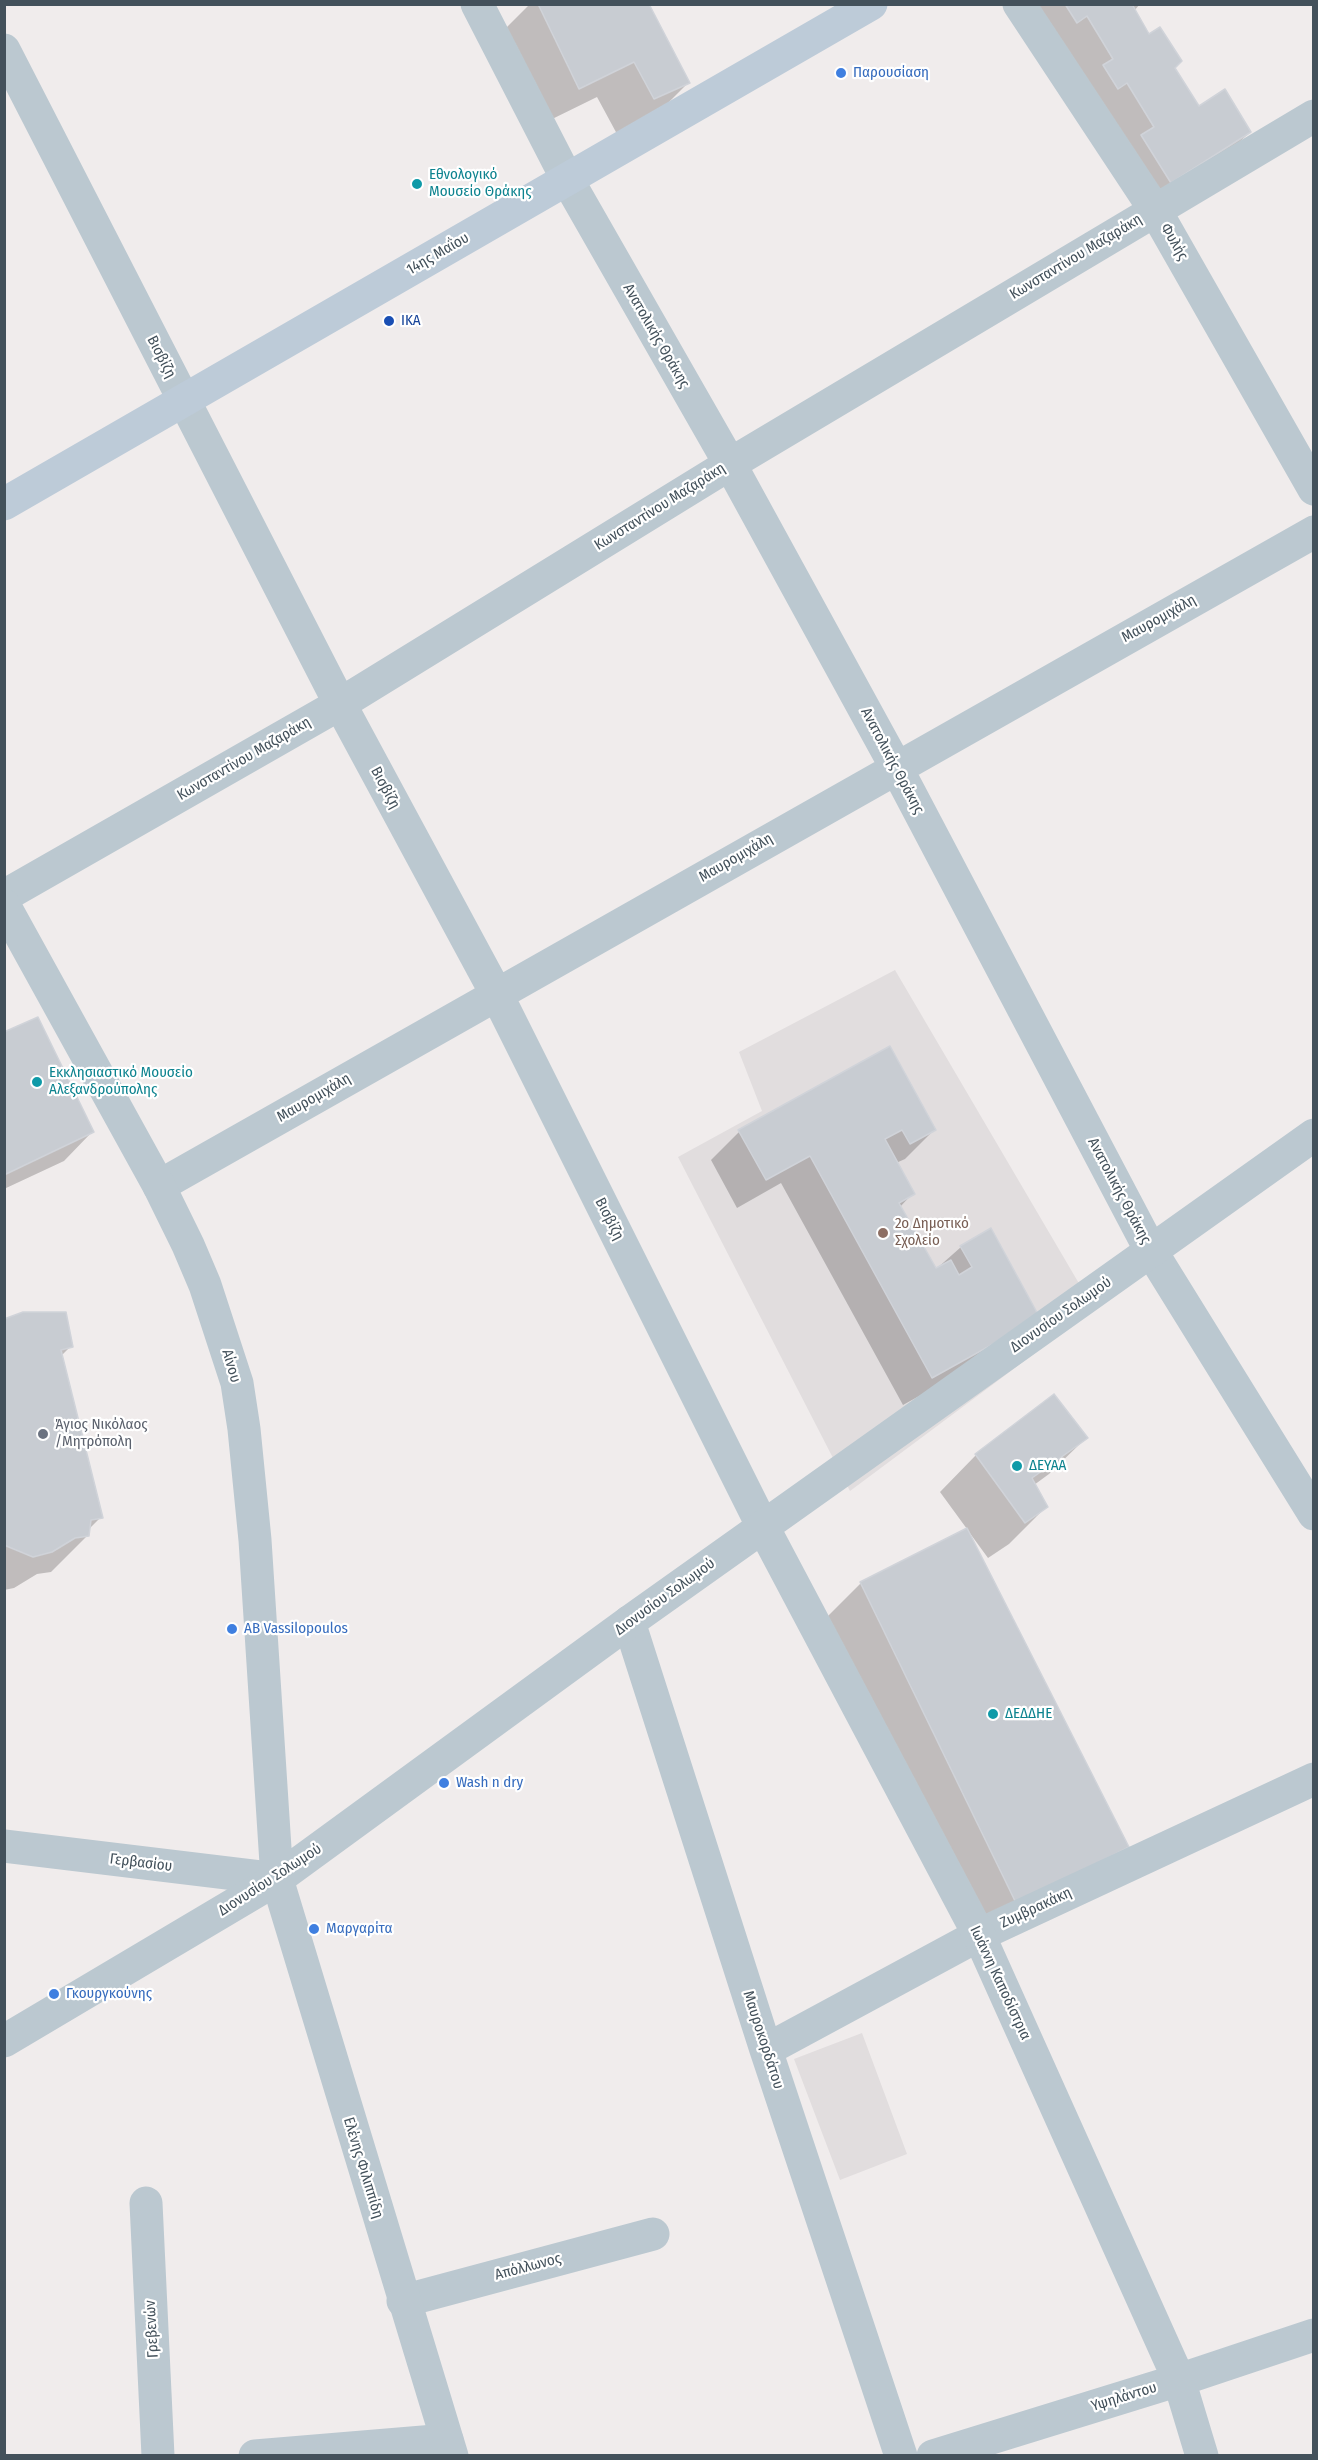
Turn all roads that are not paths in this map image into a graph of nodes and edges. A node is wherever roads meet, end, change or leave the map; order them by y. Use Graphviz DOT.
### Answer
graph roads {
  1 [pos="477,4"];
  2 [pos="871,4"];
  3 [pos="1019,4"];
  4 [pos="4,50"];
  5 [pos="1314,116"];
  6 [pos="567,179"];
  7 [pos="1155,210"];
  8 [pos="184,402"];
  9 [pos="730,464"];
  10 [pos="1314,489"];
  11 [pos="4,504"];
  12 [pos="1314,532"];
  13 [pos="340,704"];
  14 [pos="896,767"];
  15 [pos="4,896"];
  16 [pos="4,905"];
  17 [pos="497,995"];
  18 [pos="1314,1135"];
  19 [pos="159,1186"];
  20 [pos="1151,1251"];
  21 [pos="1314,1514"];
  22 [pos="763,1527"];
  23 [pos="629,1622"];
  24 [pos="1314,1779"];
  25 [pos="4,1846"];
  26 [pos="277,1879"];
  27 [pos="979,1935"];
  28 [pos="4,2041"];
  29 [pos="766,2050"];
  30 [pos="146,2203"];
  31 [pos="653,2234"];
  32 [pos="403,2301"];
  33 [pos="1314,2335"];
  34 [pos="1179,2380"];
  35 [pos="449,2448"];
  36 [pos="158,2456"];
  37 [pos="255,2456"];
  38 [pos="901,2456"];
  39 [pos="933,2456"];
  40 [pos="1202,2456"];
  1 -- 6 [label="street, Ανατολικής Θράκης"];
  2 -- 6 [label="main road, 14ης Μαΐου"];
  3 -- 7 [label="street, Φυλής"];
  4 -- 8 [label="street, Βισβίζη"];
  5 -- 7 [label="street, Κωνσταντίνου Μαζαράκη"];
  6 -- 8 [label="main road, 14ης Μαΐου"];
  6 -- 9 [label="street, Ανατολικής Θράκης"];
  7 -- 9 [label="street, Κωνσταντίνου Μαζαράκη"];
  7 -- 10 [label="street, Φυλής"];
  8 -- 11 [label="main road, 14ης Μαΐου"];
  8 -- 13 [label="street, Βισβίζη"];
  9 -- 13 [label="street, Κωνσταντίνου Μαζαράκη"];
  9 -- 14 [label="street, Ανατολικής Θράκης"];
  12 -- 14 [label="street, Μαυρομιχάλη"];
  13 -- 15 [label="street, Κωνσταντίνου Μαζαράκη"];
  13 -- 17 [label="street, Βισβίζη"];
  14 -- 17 [label="street, Μαυρομιχάλη"];
  14 -- 20 [label="street, Ανατολικής Θράκης"];
  16 -- 19 [label="street, Αίνου"];
  17 -- 19 [label="street, Μαυρομιχάλη"];
  17 -- 22 [label="street, Βισβίζη"];
  18 -- 20 [label="street, Διονυσίου Σολωμού"];
  19 -- 26 [label="street, Αίνου"];
  20 -- 21 [label="street, Ανατολικής Θράκης"];
  20 -- 22 [label="street, Διονυσίου Σολωμού"];
  22 -- 23 [label="street, Διονυσίου Σολωμού"];
  22 -- 27 [label="street, Ιωάννη Καποδίστρια"];
  23 -- 26 [label="street, Διονυσίου Σολωμού"];
  23 -- 29 [label="street, Μαυροκορδάτου"];
  24 -- 27 [label="street, Ζυμβρακάκη"];
  25 -- 26 [label="street, Γερβασίου"];
  26 -- 28 [label="street, Διονυσίου Σολωμού"];
  26 -- 32 [label="street, Ελένης Φιλιππίδη"];
  27 -- 29 [label="street, Ζυμβρακάκη"];
  27 -- 34 [label="street, Ιωάννη Καποδίστρια"];
  29 -- 38 [label="street, Μαυροκορδάτου"];
  30 -- 36 [label="street, Γρεβενών"];
  31 -- 32 [label="street, Απόλλωνος"];
  32 -- 35 [label="street, Ελένης Φιλιππίδη"];
  33 -- 34 [label="street, Υψηλάντου"];
  34 -- 39 [label="street, Υψηλάντου"];
  34 -- 40 [label="street, Ιωάννη Καποδίστρια"];
  35 -- 37 [label="street"];
}
